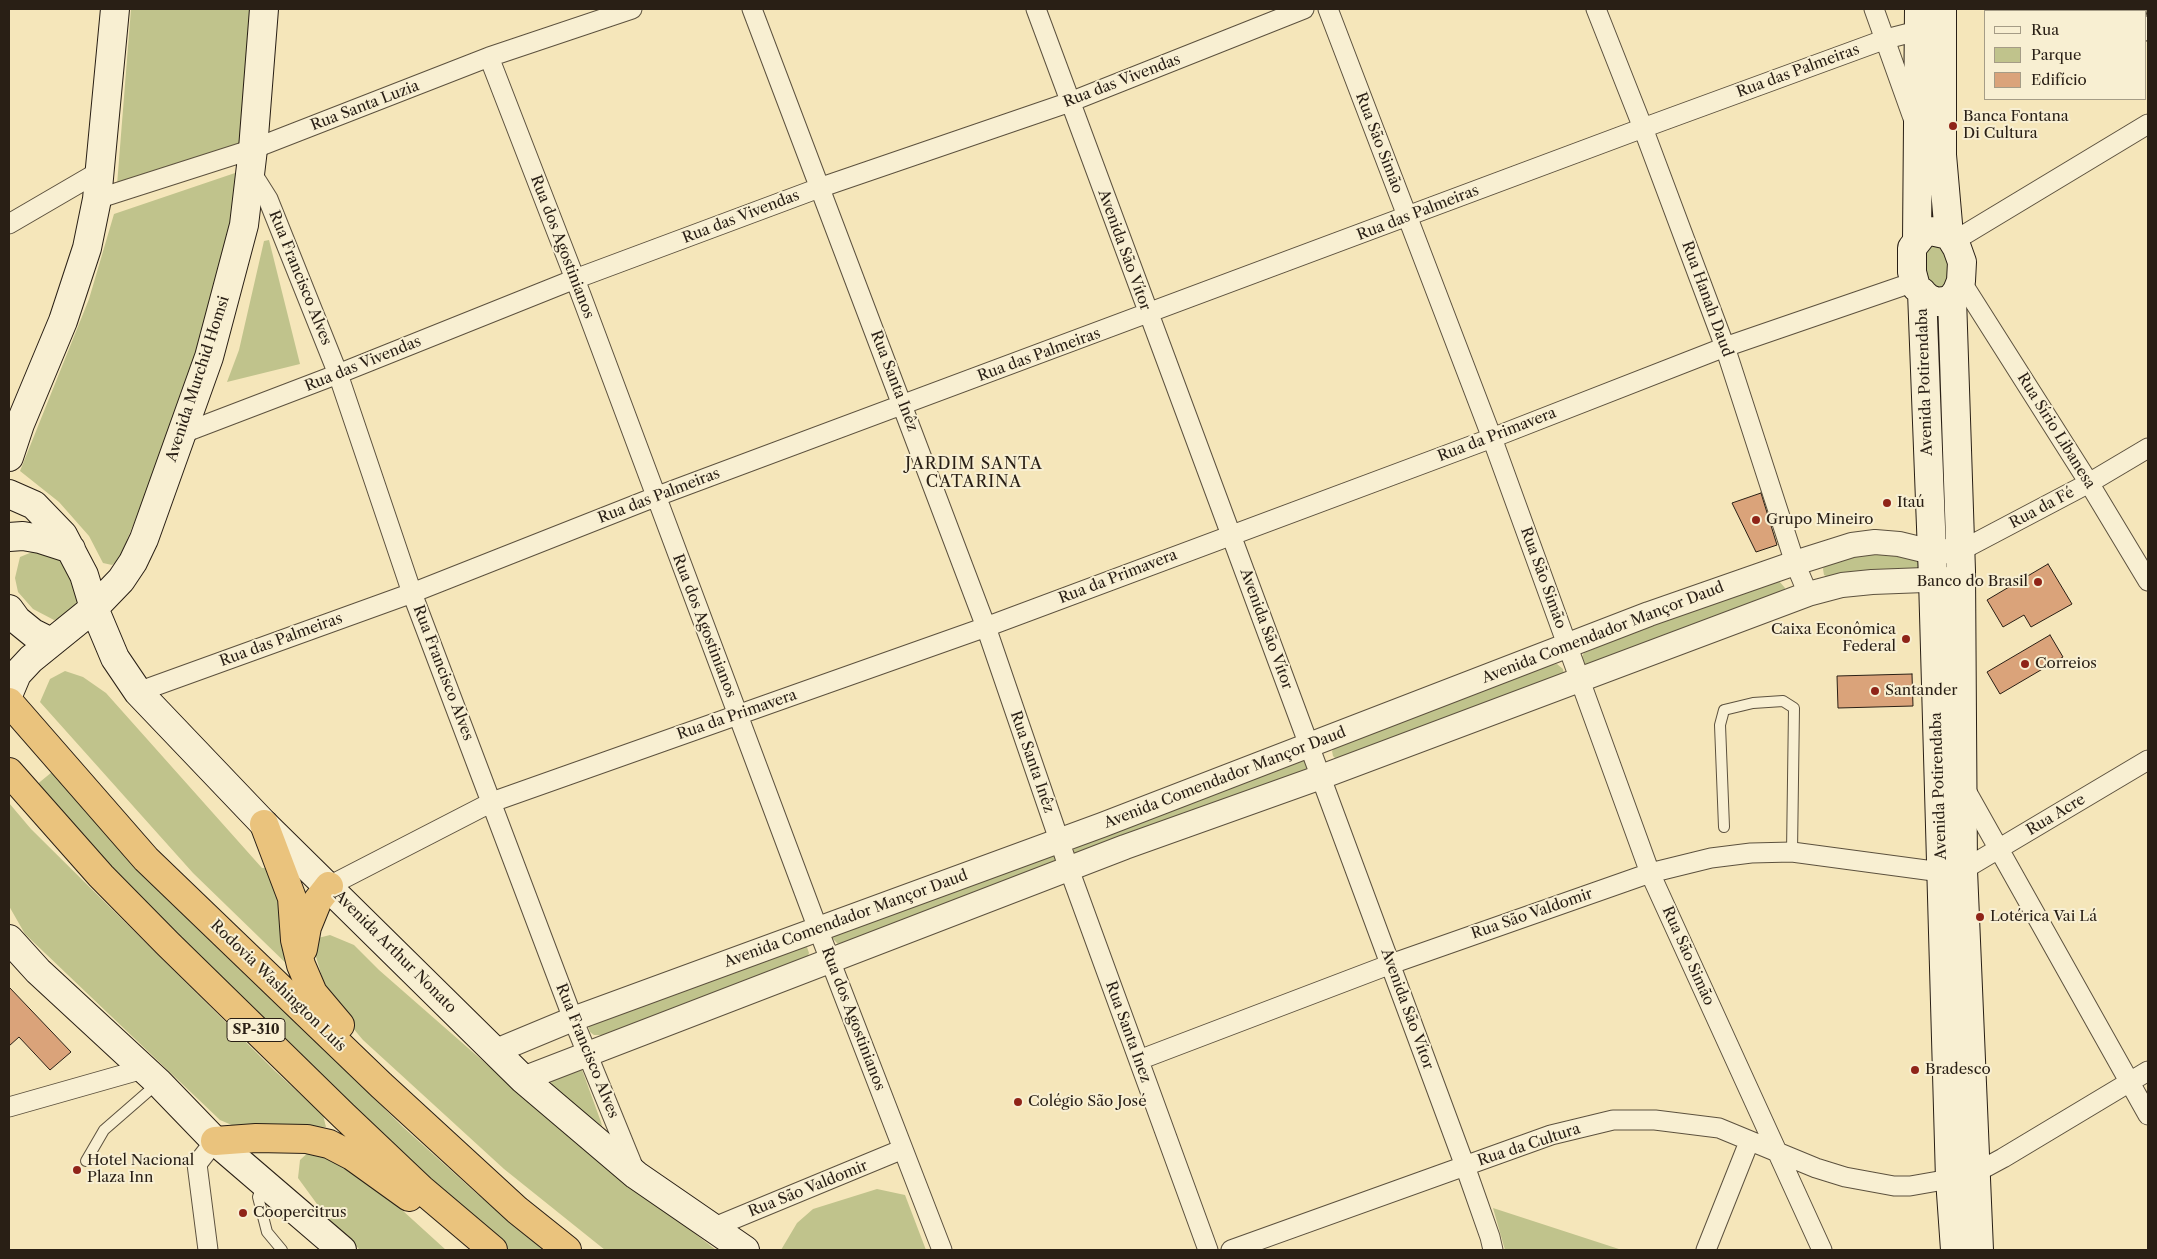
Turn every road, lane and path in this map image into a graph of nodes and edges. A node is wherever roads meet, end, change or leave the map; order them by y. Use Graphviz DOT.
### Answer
graph roads {
  1 [pos="264,9"];
  2 [pos="632,9"];
  3 [pos="752,9"];
  4 [pos="1036,9"];
  5 [pos="1304,9"];
  6 [pos="1328,9"];
  7 [pos="1596,9"];
  8 [pos="1874,9"];
  9 [pos="111,14"];
  10 [pos="1931,18"];
  11 [pos="1886,39"];
  12 [pos="489,58"];
  13 [pos="1070,102"];
  14 [pos="2148,124"];
  15 [pos="1644,128"];
  16 [pos="1919,136"];
  17 [pos="252,160"];
  18 [pos="100,171"];
  19 [pos="820,188"];
  20 [pos="97,199"];
  21 [pos="1408,217"];
  22 [pos="9,224"];
  23 [pos="1951,238"];
  24 [pos="1917,240"];
  25 [pos="575,279"];
  26 [pos="1918,287"];
  27 [pos="1957,290"];
  28 [pos="1148,314"];
  29 [pos="1725,347"];
  30 [pos="338,374"];
  31 [pos="903,405"];
  32 [pos="14,424"];
  33 [pos="181,434"];
  34 [pos="1492,438"];
  35 [pos="2148,448"];
  36 [pos="9,458"];
  37 [pos="2089,483"];
  38 [pos="9,494"];
  39 [pos="655,497"];
  40 [pos="1231,534"];
  41 [pos="9,537"];
  42 [pos="71,549"];
  43 [pos="1960,551"];
  44 [pos="1932,552"];
  45 [pos="1795,563"];
  46 [pos="1962,578"];
  47 [pos="1933,579"];
  48 [pos="2148,581"];
  49 [pos="412,593"];
  50 [pos="1808,594"];
  51 [pos="94,608"];
  52 [pos="9,609"];
  53 [pos="986,627"];
  54 [pos="51,642"];
  55 [pos="1568,646"];
  56 [pos="1579,678"];
  57 [pos="138,692"];
  58 [pos="9,693"];
  59 [pos="9,702"];
  60 [pos="738,715"];
  61 [pos="1309,745"];
  62 [pos="2148,760"];
  63 [pos="9,772"];
  64 [pos="1321,777"];
  65 [pos="1962,785"];
  66 [pos="492,802"];
  67 [pos="264,824"];
  68 [pos="1724,827"];
  69 [pos="1060,841"];
  70 [pos="1999,850"];
  71 [pos="1792,852"];
  72 [pos="1069,869"];
  73 [pos="1952,871"];
  74 [pos="1650,873"];
  75 [pos="329,886"];
  76 [pos="818,929"];
  77 [pos="9,939"];
  78 [pos="9,957"];
  79 [pos="831,961"];
  80 [pos="1391,964"];
  81 [pos="301,966"];
  82 [pos="38,971"];
  83 [pos="573,1019"];
  84 [pos="496,1051"];
  85 [pos="588,1053"];
  86 [pos="1139,1060"];
  87 [pos="2148,1071"];
  88 [pos="151,1076"];
  89 [pos="523,1079"];
  90 [pos="2129,1083"];
  91 [pos="381,1085"];
  92 [pos="9,1107"];
  93 [pos="2148,1115"];
  94 [pos="215,1141"];
  95 [pos="1749,1142"];
  96 [pos="903,1149"];
  97 [pos="1776,1153"];
  98 [pos="86,1161"];
  99 [pos="1466,1166"];
  100 [pos="1977,1172"];
  101 [pos="636,1175"];
  102 [pos="1950,1179"];
  103 [pos="263,1182"];
  104 [pos="712,1228"];
  105 [pos="208,1250"];
  106 [pos="282,1250"];
  107 [pos="342,1250"];
  108 [pos="488,1250"];
  109 [pos="492,1250"];
  110 [pos="567,1250"];
  111 [pos="745,1250"];
  112 [pos="942,1250"];
  113 [pos="1208,1250"];
  114 [pos="1231,1250"];
  115 [pos="1492,1250"];
  116 [pos="1706,1250"];
  117 [pos="1822,1250"];
  118 [pos="1955,1250"];
  119 [pos="1979,1250"];
  1 -- 17 [label="main road, Avenida Murchid Homsi"];
  2 -- 12 [label="street, Rua Santa Luzia"];
  3 -- 19 [label="street, Rua Santa Inêz"];
  4 -- 13 [label="street, Avenida São Vítor"];
  5 -- 13 [label="street, Rua das Vivendas"];
  6 -- 21 [label="street, Rua São Simão"];
  7 -- 15 [label="street, Rua Hanah Daud"];
  8 -- 11 [label="street"];
  9 -- 18 [label="main road"];
  10 -- 11 [label="street, Rua das Palmeiras"];
  10 -- 16 [label="main road"];
  10 -- 23 [label="main road"];
  11 -- 15 [label="street, Rua das Palmeiras"];
  11 -- 16 [label="street"];
  12 -- 17 [label="street, Rua Santa Luzia"];
  12 -- 25 [label="street, Rua dos Agostinianos"];
  13 -- 19 [label="street, Rua das Vivendas"];
  13 -- 28 [label="street, Avenida São Vítor"];
  14 -- 23 [label="street"];
  15 -- 21 [label="street, Rua das Palmeiras"];
  15 -- 29 [label="street, Rua Hanah Daud"];
  16 -- 24 [label="main road"];
  17 -- 20 [label="street, Rua Santa Luzia"];
  17 -- 30 [label="street, Rua Francisco Alves"];
  17 -- 33 [label="main road, Avenida Murchid Homsi"];
  18 -- 20 [label="main road"];
  18 -- 22 [label="street"];
  19 -- 25 [label="street, Rua das Vivendas"];
  19 -- 31 [label="street, Rua Santa Inêz"];
  20 -- 32 [label="main road"];
  21 -- 28 [label="street, Rua das Palmeiras"];
  21 -- 34 [label="street, Rua São Simão"];
  23 -- 24 [label="main road"];
  23 -- 27 [label="main road"];
  24 -- 26 [label="main road"];
  25 -- 30 [label="street, Rua das Vivendas"];
  25 -- 39 [label="street, Rua dos Agostinianos"];
  26 -- 27 [label="main road"];
  26 -- 29 [label="street, Rua da Primavera"];
  26 -- 44 [label="main road, Avenida Potirendaba"];
  27 -- 37 [label="street, Rua Sírio Libanesa"];
  27 -- 43 [label="main road, Avenida Potirendaba"];
  28 -- 31 [label="street, Rua das Palmeiras"];
  28 -- 40 [label="street, Avenida São Vítor"];
  29 -- 34 [label="street, Rua da Primavera"];
  29 -- 45 [label="street, Rua Hanah Daud"];
  30 -- 33 [label="street, Rua das Vivendas"];
  30 -- 49 [label="street, Rua Francisco Alves"];
  31 -- 39 [label="street, Rua das Palmeiras"];
  31 -- 53 [label="street, Rua Santa Inêz"];
  32 -- 36 [label="main road"];
  33 -- 51 [label="main road, Avenida Murchid Homsi"];
  34 -- 40 [label="street, Rua da Primavera"];
  34 -- 55 [label="street, Rua São Simão"];
  35 -- 37 [label="street, Rua da Fé"];
  37 -- 43 [label="street, Rua da Fé"];
  37 -- 48 [label="street, Rua Sírio Libanesa"];
  38 -- 42 [label="main road, Avenida Arthur Nonato"];
  39 -- 49 [label="street, Rua das Palmeiras"];
  39 -- 60 [label="street, Rua dos Agostinianos"];
  40 -- 53 [label="street, Rua da Primavera"];
  40 -- 61 [label="street, Avenida São Vítor"];
  41 -- 42 [label="main road"];
  42 -- 51 [label="main road, Avenida Arthur Nonato"];
  43 -- 44 [label="street, Avenida Comendador Mançor Daud"];
  43 -- 46 [label="main road, Avenida Potirendaba"];
  44 -- 45 [label="street, Avenida Comendador Mançor Daud"];
  44 -- 47 [label="main road, Avenida Potirendaba"];
  45 -- 50 [label="street, Rua Hanah Daud"];
  45 -- 55 [label="street, Avenida Comendador Mançor Daud"];
  46 -- 47 [label="street, Avenida Comendador Mançor Daud"];
  46 -- 65 [label="main road, Avenida Potirendaba"];
  47 -- 50 [label="street, Avenida Comendador Mançor Daud"];
  47 -- 73 [label="main road, Avenida Potirendaba"];
  49 -- 57 [label="street, Rua das Palmeiras"];
  49 -- 66 [label="street, Rua Francisco Alves"];
  50 -- 56 [label="street, Avenida Comendador Mançor Daud"];
  51 -- 54 [label="main road, Avenida Murchid Homsi"];
  51 -- 57 [label="main road, Avenida Arthur Nonato"];
  52 -- 54 [label="main road"];
  53 -- 60 [label="street, Rua da Primavera"];
  53 -- 69 [label="street, Rua Santa Inêz"];
  54 -- 58 [label="main road, Avenida Murchid Homsi"];
  55 -- 56 [label="street, Rua São Simão"];
  55 -- 61 [label="street, Avenida Comendador Mançor Daud"];
  56 -- 64 [label="street, Avenida Comendador Mançor Daud"];
  56 -- 74 [label="street, Rua São Simão"];
  57 -- 67 [label="main road, Avenida Arthur Nonato"];
  59 -- 91 [label="highway, Rodovia Washington Luís / SP-310"];
  60 -- 66 [label="street, Rua da Primavera"];
  60 -- 76 [label="street, Rua dos Agostinianos"];
  61 -- 64 [label="street, Avenida São Vítor"];
  61 -- 69 [label="street, Avenida Comendador Mançor Daud"];
  62 -- 70 [label="street, Rua Acre"];
  63 -- 109 [label="highway, SP-310"];
  64 -- 72 [label="street, Avenida Comendador Mançor Daud"];
  64 -- 80 [label="street, Avenida São Vítor"];
  65 -- 70 [label="street"];
  65 -- 73 [label="main road, Avenida Potirendaba"];
  66 -- 75 [label="street, Rua da Primavera"];
  66 -- 83 [label="street, Rua Francisco Alves"];
  67 -- 75 [label="main road, Avenida Arthur Nonato"];
  67 -- 81 [label="highway"];
  68 -- 71 [label="lane"];
  69 -- 72 [label="street, Rua Santa Inêz"];
  69 -- 76 [label="street, Avenida Comendador Mançor Daud"];
  70 -- 73 [label="street, Rua Acre"];
  70 -- 90 [label="street"];
  71 -- 73 [label="street, Rua São Valdomir"];
  71 -- 74 [label="street, Rua São Valdomir"];
  72 -- 79 [label="street, Avenida Comendador Mançor Daud"];
  72 -- 86 [label="street, Rua Santa Inez"];
  73 -- 100 [label="main road, Avenida Potirendaba"];
  73 -- 102 [label="main road, Avenida Potirendaba"];
  74 -- 80 [label="street, Rua São Valdomir"];
  74 -- 97 [label="street, Rua São Simão"];
  75 -- 81 [label="highway"];
  75 -- 84 [label="main road, Avenida Arthur Nonato"];
  76 -- 79 [label="street, Rua dos Agostinianos"];
  76 -- 83 [label="street, Avenida Comendador Mançor Daud"];
  77 -- 82 [label="main road"];
  78 -- 82 [label="main road"];
  79 -- 85 [label="street, Avenida Comendador Mançor Daud"];
  79 -- 96 [label="street, Rua dos Agostinianos"];
  80 -- 86 [label="street, Rua São Valdomir"];
  80 -- 99 [label="street, Avenida São Vítor"];
  81 -- 91 [label="highway"];
  82 -- 88 [label="main road"];
  83 -- 84 [label="street, Avenida Comendador Mançor Daud"];
  83 -- 85 [label="street, Rua Francisco Alves"];
  84 -- 89 [label="main road, Avenida Arthur Nonato"];
  85 -- 89 [label="street, Avenida Comendador Mançor Daud"];
  85 -- 101 [label="street, Rua Francisco Alves"];
  86 -- 113 [label="street, Rua Santa Inez"];
  87 -- 90 [label="street, Rua da Cultura"];
  88 -- 92 [label="street"];
  88 -- 94 [label="main road"];
  88 -- 98 [label="lane"];
  89 -- 101 [label="main road, Avenida Arthur Nonato"];
  90 -- 93 [label="street"];
  90 -- 100 [label="street, Rua da Cultura"];
  91 -- 110 [label="highway, Rodovia Washington Luís / SP-310"];
  94 -- 103 [label="main road"];
  94 -- 105 [label="street"];
  94 -- 108 [label="highway"];
  95 -- 97 [label="street, Rua da Cultura"];
  95 -- 99 [label="street, Rua da Cultura"];
  95 -- 116 [label="street"];
  96 -- 104 [label="street, Rua São Valdomir"];
  96 -- 112 [label="street, Rua dos Agostinianos"];
  97 -- 102 [label="street, Rua da Cultura"];
  97 -- 117 [label="street, Rua São Simão"];
  99 -- 114 [label="street, Rua da Cultura"];
  99 -- 115 [label="street, Avenida São Vítor"];
  100 -- 102 [label="street, Rua da Cultura"];
  100 -- 119 [label="main road, Avenida Potirendaba"];
  101 -- 104 [label="main road, Avenida Arthur Nonato"];
  102 -- 118 [label="main road, Avenida Potirendaba"];
  103 -- 106 [label="lane"];
  103 -- 107 [label="main road"];
  104 -- 111 [label="main road, Avenida Arthur Nonato"];
}
